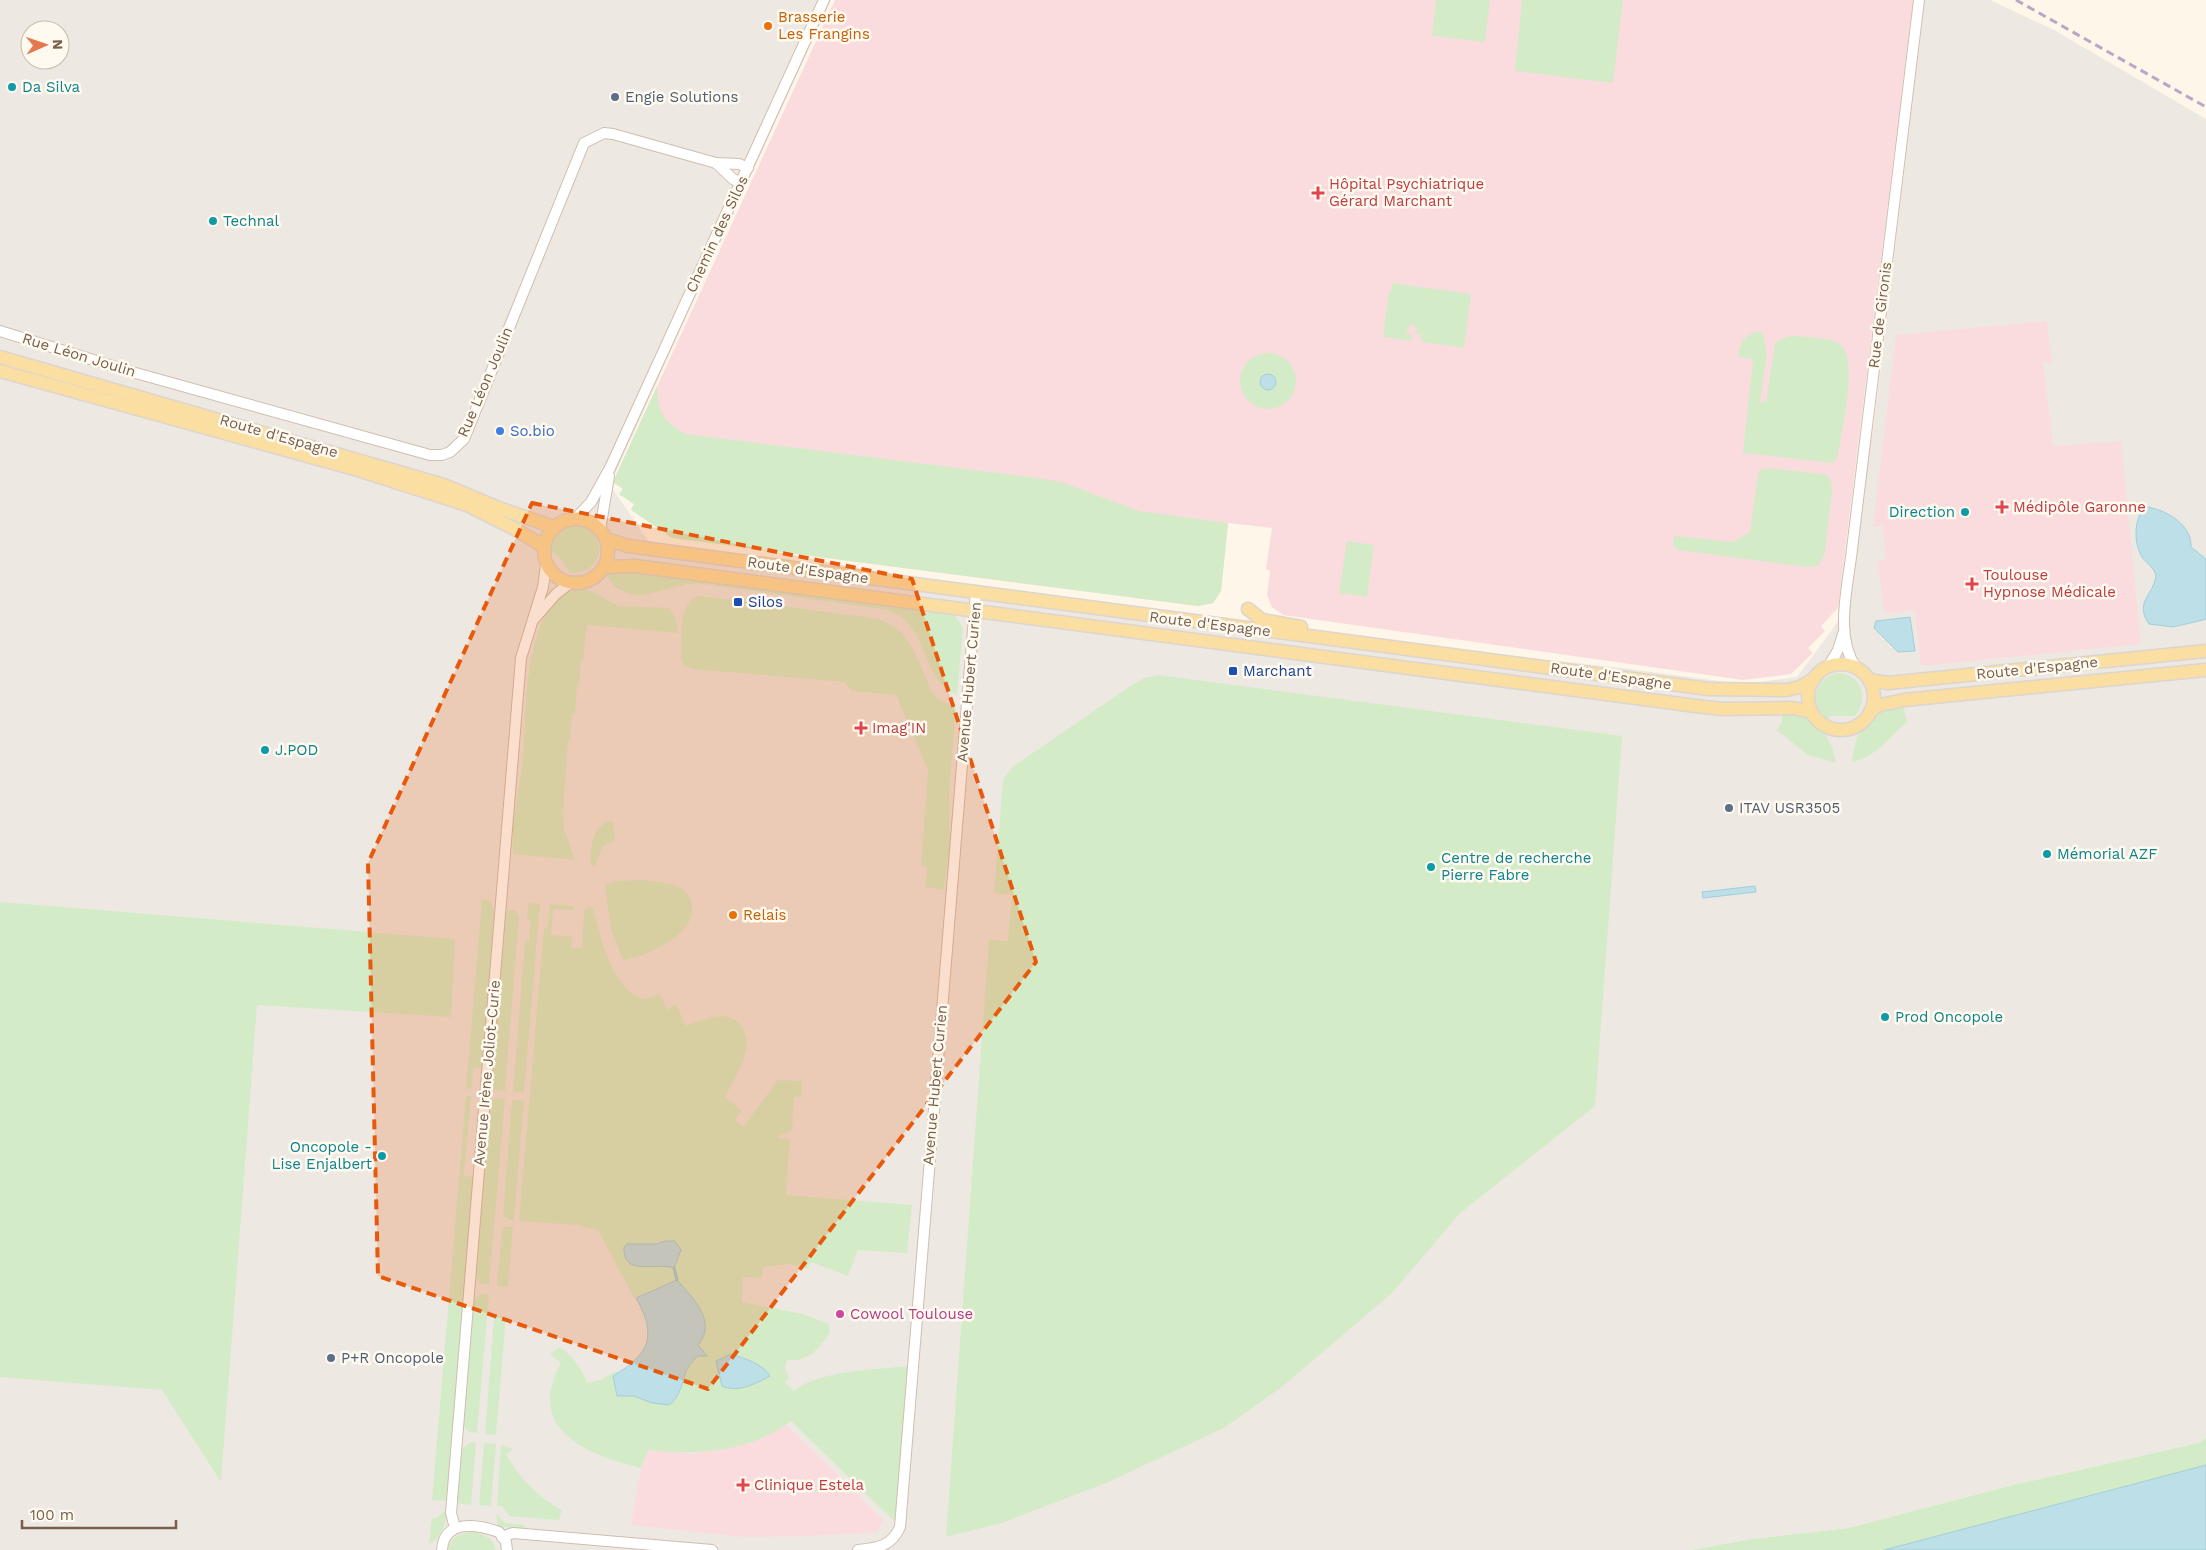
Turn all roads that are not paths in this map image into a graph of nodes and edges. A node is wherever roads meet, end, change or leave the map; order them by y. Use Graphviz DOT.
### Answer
graph roads {
  1 [pos="824,0"];
  2 [pos="1919,0"];
  3 [pos="716,163"];
  4 [pos="748,168"];
  5 [pos="741,183"];
  6 [pos="0,331"];
  7 [pos="0,357"];
  8 [pos="0,371"];
  9 [pos="610,468"];
  10 [pos="576,518"];
  11 [pos="554,527"];
  12 [pos="603,534"];
  13 [pos="543,546"];
  14 [pos="546,565"];
  15 [pos="604,567"];
  16 [pos="570,583"];
  17 [pos="976,593"];
  18 [pos="1248,608"];
  19 [pos="974,611"];
  20 [pos="533,620"];
  21 [pos="1844,631"];
  22 [pos="1352,641"];
  23 [pos="2206,651"];
  24 [pos="1828,667"];
  25 [pos="1856,668"];
  26 [pos="2206,670"];
  27 [pos="1814,679"];
  28 [pos="1868,680"];
  29 [pos="1871,710"];
  30 [pos="1812,712"];
  31 [pos="455,1528"];
  32 [pos="502,1537"];
  33 [pos="442,1550"];
  34 [pos="507,1550"];
  35 [pos="712,1550"];
  36 [pos="858,1550"];
  1 -- 4 [label="street, Chemin des Silos"];
  2 -- 21 [label="street, Rue de Gironis"];
  3 -- 4 [label="street, Rue Léon Joulin"];
  3 -- 5 [label="street, Rue Léon Joulin"];
  3 -- 6 [label="street, Rue Léon Joulin"];
  4 -- 5 [label="street, Chemin des Silos"];
  5 -- 9 [label="street, Chemin des Silos"];
  7 -- 11 [label="main road, Route d'Espagne"];
  8 -- 13 [label="main road, Route d'Espagne"];
  9 -- 10 [label="street, Chemin des Silos"];
  9 -- 12 [label="street, Chemin des Silos"];
  10 -- 11 [label="main road"];
  10 -- 12 [label="main road"];
  11 -- 13 [label="main road"];
  12 -- 15 [label="main road"];
  12 -- 17 [label="main road, Route d'Espagne"];
  13 -- 14 [label="main road"];
  14 -- 16 [label="main road"];
  14 -- 20 [label="street, Avenue Irène Joliot-Curie"];
  15 -- 16 [label="main road"];
  15 -- 19 [label="main road, Route d'Espagne"];
  16 -- 20 [label="street, Avenue Irène Joliot-Curie"];
  17 -- 19 [label="street, Avenue Hubert Curien"];
  17 -- 22 [label="main road, Route d'Espagne"];
  18 -- 22 [label="main road"];
  19 -- 30 [label="main road, Route d'Espagne"];
  19 -- 36 [label="street, Avenue Hubert Curien"];
  20 -- 31 [label="street, Avenue Irène Joliot-Curie"];
  21 -- 24 [label="street, Rue de Gironis"];
  21 -- 25 [label="street, Rue de Gironis"];
  22 -- 27 [label="main road, Route d'Espagne"];
  23 -- 28 [label="main road, Route d'Espagne"];
  24 -- 25 [label="main road"];
  24 -- 27 [label="main road"];
  25 -- 28 [label="main road"];
  26 -- 29 [label="main road, Route d'Espagne"];
  27 -- 30 [label="main road"];
  28 -- 29 [label="main road"];
  29 -- 30 [label="main road"];
  31 -- 32 [label="street"];
  31 -- 33 [label="street"];
  32 -- 34 [label="street"];
  32 -- 35 [label="street"];
}
